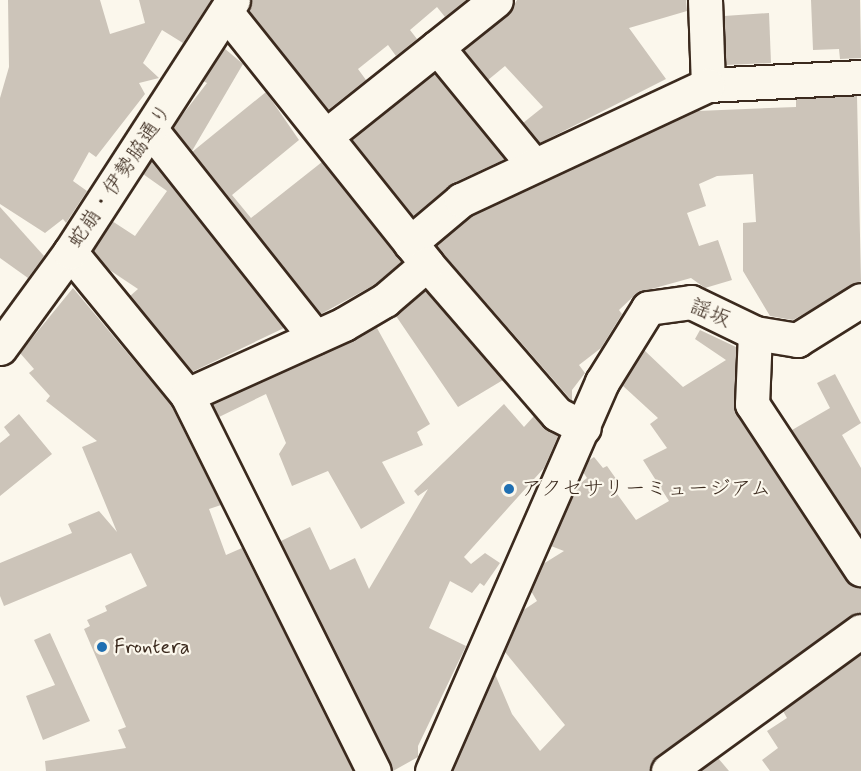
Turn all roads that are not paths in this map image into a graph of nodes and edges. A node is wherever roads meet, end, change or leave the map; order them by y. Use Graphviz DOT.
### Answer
graph roads {
  1 [pos="496,0"];
  2 [pos="705,0"];
  3 [pos="230,6"];
  4 [pos="437,47"];
  5 [pos="861,77"];
  6 [pos="708,85"];
  7 [pos="150,130"];
  8 [pos="327,135"];
  9 [pos="532,164"];
  10 [pos="70,252"];
  11 [pos="418,254"];
  12 [pos="861,300"];
  13 [pos="755,333"];
  14 [pos="315,337"];
  15 [pos="0,348"];
  16 [pos="187,394"];
  17 [pos="584,428"];
  18 [pos="861,570"];
  19 [pos="861,631"];
  20 [pos="374,771"];
  21 [pos="432,771"];
  22 [pos="668,771"];
  1 -- 4 [label="street"];
  2 -- 6 [label="street"];
  3 -- 7 [label="street, 蛇崩・伊勢脇通り"];
  3 -- 8 [label="street"];
  4 -- 8 [label="street"];
  4 -- 9 [label="street"];
  5 -- 6 [label="street"];
  6 -- 9 [label="street"];
  7 -- 10 [label="street, 蛇崩・伊勢脇通り"];
  7 -- 14 [label="street"];
  8 -- 11 [label="street"];
  9 -- 11 [label="street"];
  10 -- 15 [label="street, 蛇崩・伊勢脇通り"];
  10 -- 16 [label="street"];
  11 -- 14 [label="street"];
  11 -- 17 [label="street"];
  12 -- 13 [label="street, 謡坂"];
  13 -- 17 [label="street, 謡坂"];
  13 -- 18 [label="street"];
  14 -- 16 [label="street"];
  16 -- 20 [label="street"];
  17 -- 21 [label="street, 謡坂"];
  19 -- 22 [label="street"];
}
